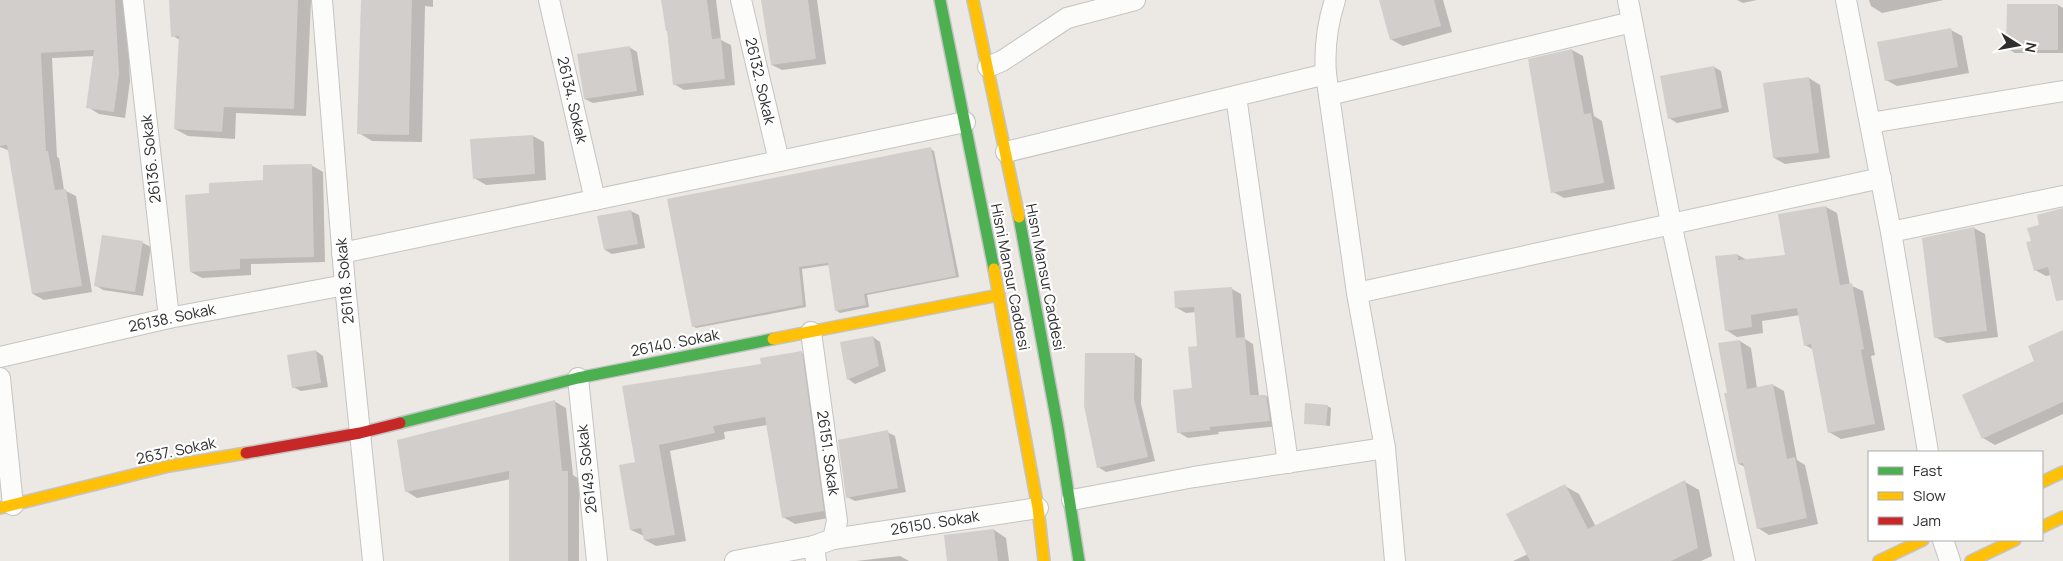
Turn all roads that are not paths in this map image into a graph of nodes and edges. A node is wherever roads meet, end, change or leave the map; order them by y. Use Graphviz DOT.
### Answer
graph roads {
  1 [pos="133,0"];
  2 [pos="322,0"];
  3 [pos="549,0"];
  4 [pos="741,0"];
  5 [pos="940,0"];
  6 [pos="973,0"];
  7 [pos="1135,0"];
  8 [pos="1334,0"];
  9 [pos="1628,0"];
  10 [pos="1846,0"];
  11 [pos="1632,22"];
  12 [pos="988,67"];
  13 [pos="1326,74"];
  14 [pos="2063,91"];
  15 [pos="1329,95"];
  16 [pos="1236,96"];
  17 [pos="965,122"];
  18 [pos="1870,123"];
  19 [pos="1006,152"];
  20 [pos="779,162"];
  21 [pos="1881,178"];
  22 [pos="2063,196"];
  23 [pos="595,200"];
  24 [pos="1670,223"];
  25 [pos="1892,232"];
  26 [pos="342,253"];
  27 [pos="345,285"];
  28 [pos="1358,293"];
  29 [pos="999,295"];
  30 [pos="169,318"];
  31 [pos="811,332"];
  32 [pos="0,357"];
  33 [pos="0,378"];
  34 [pos="578,378"];
  35 [pos="360,433"];
  36 [pos="1385,448"];
  37 [pos="1928,451"];
  38 [pos="1288,462"];
  39 [pos="2063,472"];
  40 [pos="2043,482"];
  41 [pos="1072,500"];
  42 [pos="6,506"];
  43 [pos="1038,508"];
  44 [pos="2063,517"];
  45 [pos="2043,527"];
  46 [pos="833,539"];
  47 [pos="1921,541"];
  48 [pos="1943,541"];
  49 [pos="2013,541"];
  50 [pos="815,554"];
  51 [pos="373,561"];
  52 [pos="596,561"];
  53 [pos="735,561"];
  54 [pos="1044,561"];
  55 [pos="1078,561"];
  56 [pos="1395,561"];
  57 [pos="1745,561"];
  58 [pos="1878,561"];
  59 [pos="1950,561"];
  60 [pos="1971,561"];
  1 -- 30 [label="street, 26136. Sokak"];
  2 -- 26 [label="street, 26118. Sokak"];
  3 -- 23 [label="street, 26134. Sokak"];
  4 -- 20 [label="street, 26132. Sokak"];
  5 -- 17 [label="main road, Hisni Mansur Caddesi"];
  6 -- 12 [label="main road, Hısnı Mansur Caddesi"];
  7 -- 12 [label="street"];
  8 -- 13 [label="street"];
  9 -- 11 [label="street"];
  10 -- 18 [label="street"];
  11 -- 15 [label="street"];
  11 -- 24 [label="street"];
  12 -- 19 [label="main road, Hısnı Mansur Caddesi"];
  13 -- 15 [label="street"];
  13 -- 16 [label="street"];
  14 -- 18 [label="street"];
  15 -- 28 [label="street"];
  16 -- 19 [label="street"];
  16 -- 38 [label="street"];
  17 -- 20 [label="street"];
  17 -- 29 [label="main road, Hisni Mansur Caddesi"];
  18 -- 21 [label="street"];
  19 -- 41 [label="main road, Hısnı Mansur Caddesi"];
  20 -- 23 [label="street"];
  21 -- 24 [label="street"];
  21 -- 25 [label="street"];
  22 -- 25 [label="street"];
  23 -- 26 [label="street"];
  24 -- 28 [label="street"];
  24 -- 57 [label="street"];
  25 -- 37 [label="street"];
  26 -- 27 [label="street, 26118. Sokak"];
  27 -- 30 [label="street, 26138. Sokak"];
  27 -- 35 [label="street, 26118. Sokak"];
  28 -- 36 [label="street"];
  29 -- 31 [label="main road, 26140. Sokak"];
  29 -- 43 [label="main road, Hisni Mansur Caddesi"];
  30 -- 32 [label="street, 26138. Sokak"];
  31 -- 34 [label="main road, 26140. Sokak"];
  31 -- 46 [label="street, 26151. Sokak"];
  33 -- 42 [label="street"];
  34 -- 35 [label="main road, 26140. Sokak"];
  34 -- 52 [label="street, 26149. Sokak"];
  35 -- 42 [label="main road, 2637. Sokak"];
  35 -- 51 [label="street, 26118. Sokak"];
  36 -- 38 [label="street"];
  36 -- 56 [label="street"];
  38 -- 41 [label="street"];
  39 -- 40 [label="main road"];
  41 -- 55 [label="main road, Hısnı Mansur Caddesi"];
  43 -- 46 [label="street, 26150. Sokak"];
  43 -- 54 [label="main road, Hisni Mansur Caddesi"];
  44 -- 45 [label="main road"];
  46 -- 50 [label="street"];
  47 -- 58 [label="main road"];
  48 -- 59 [label="street"];
  49 -- 60 [label="main road"];
  50 -- 53 [label="street"];
}
